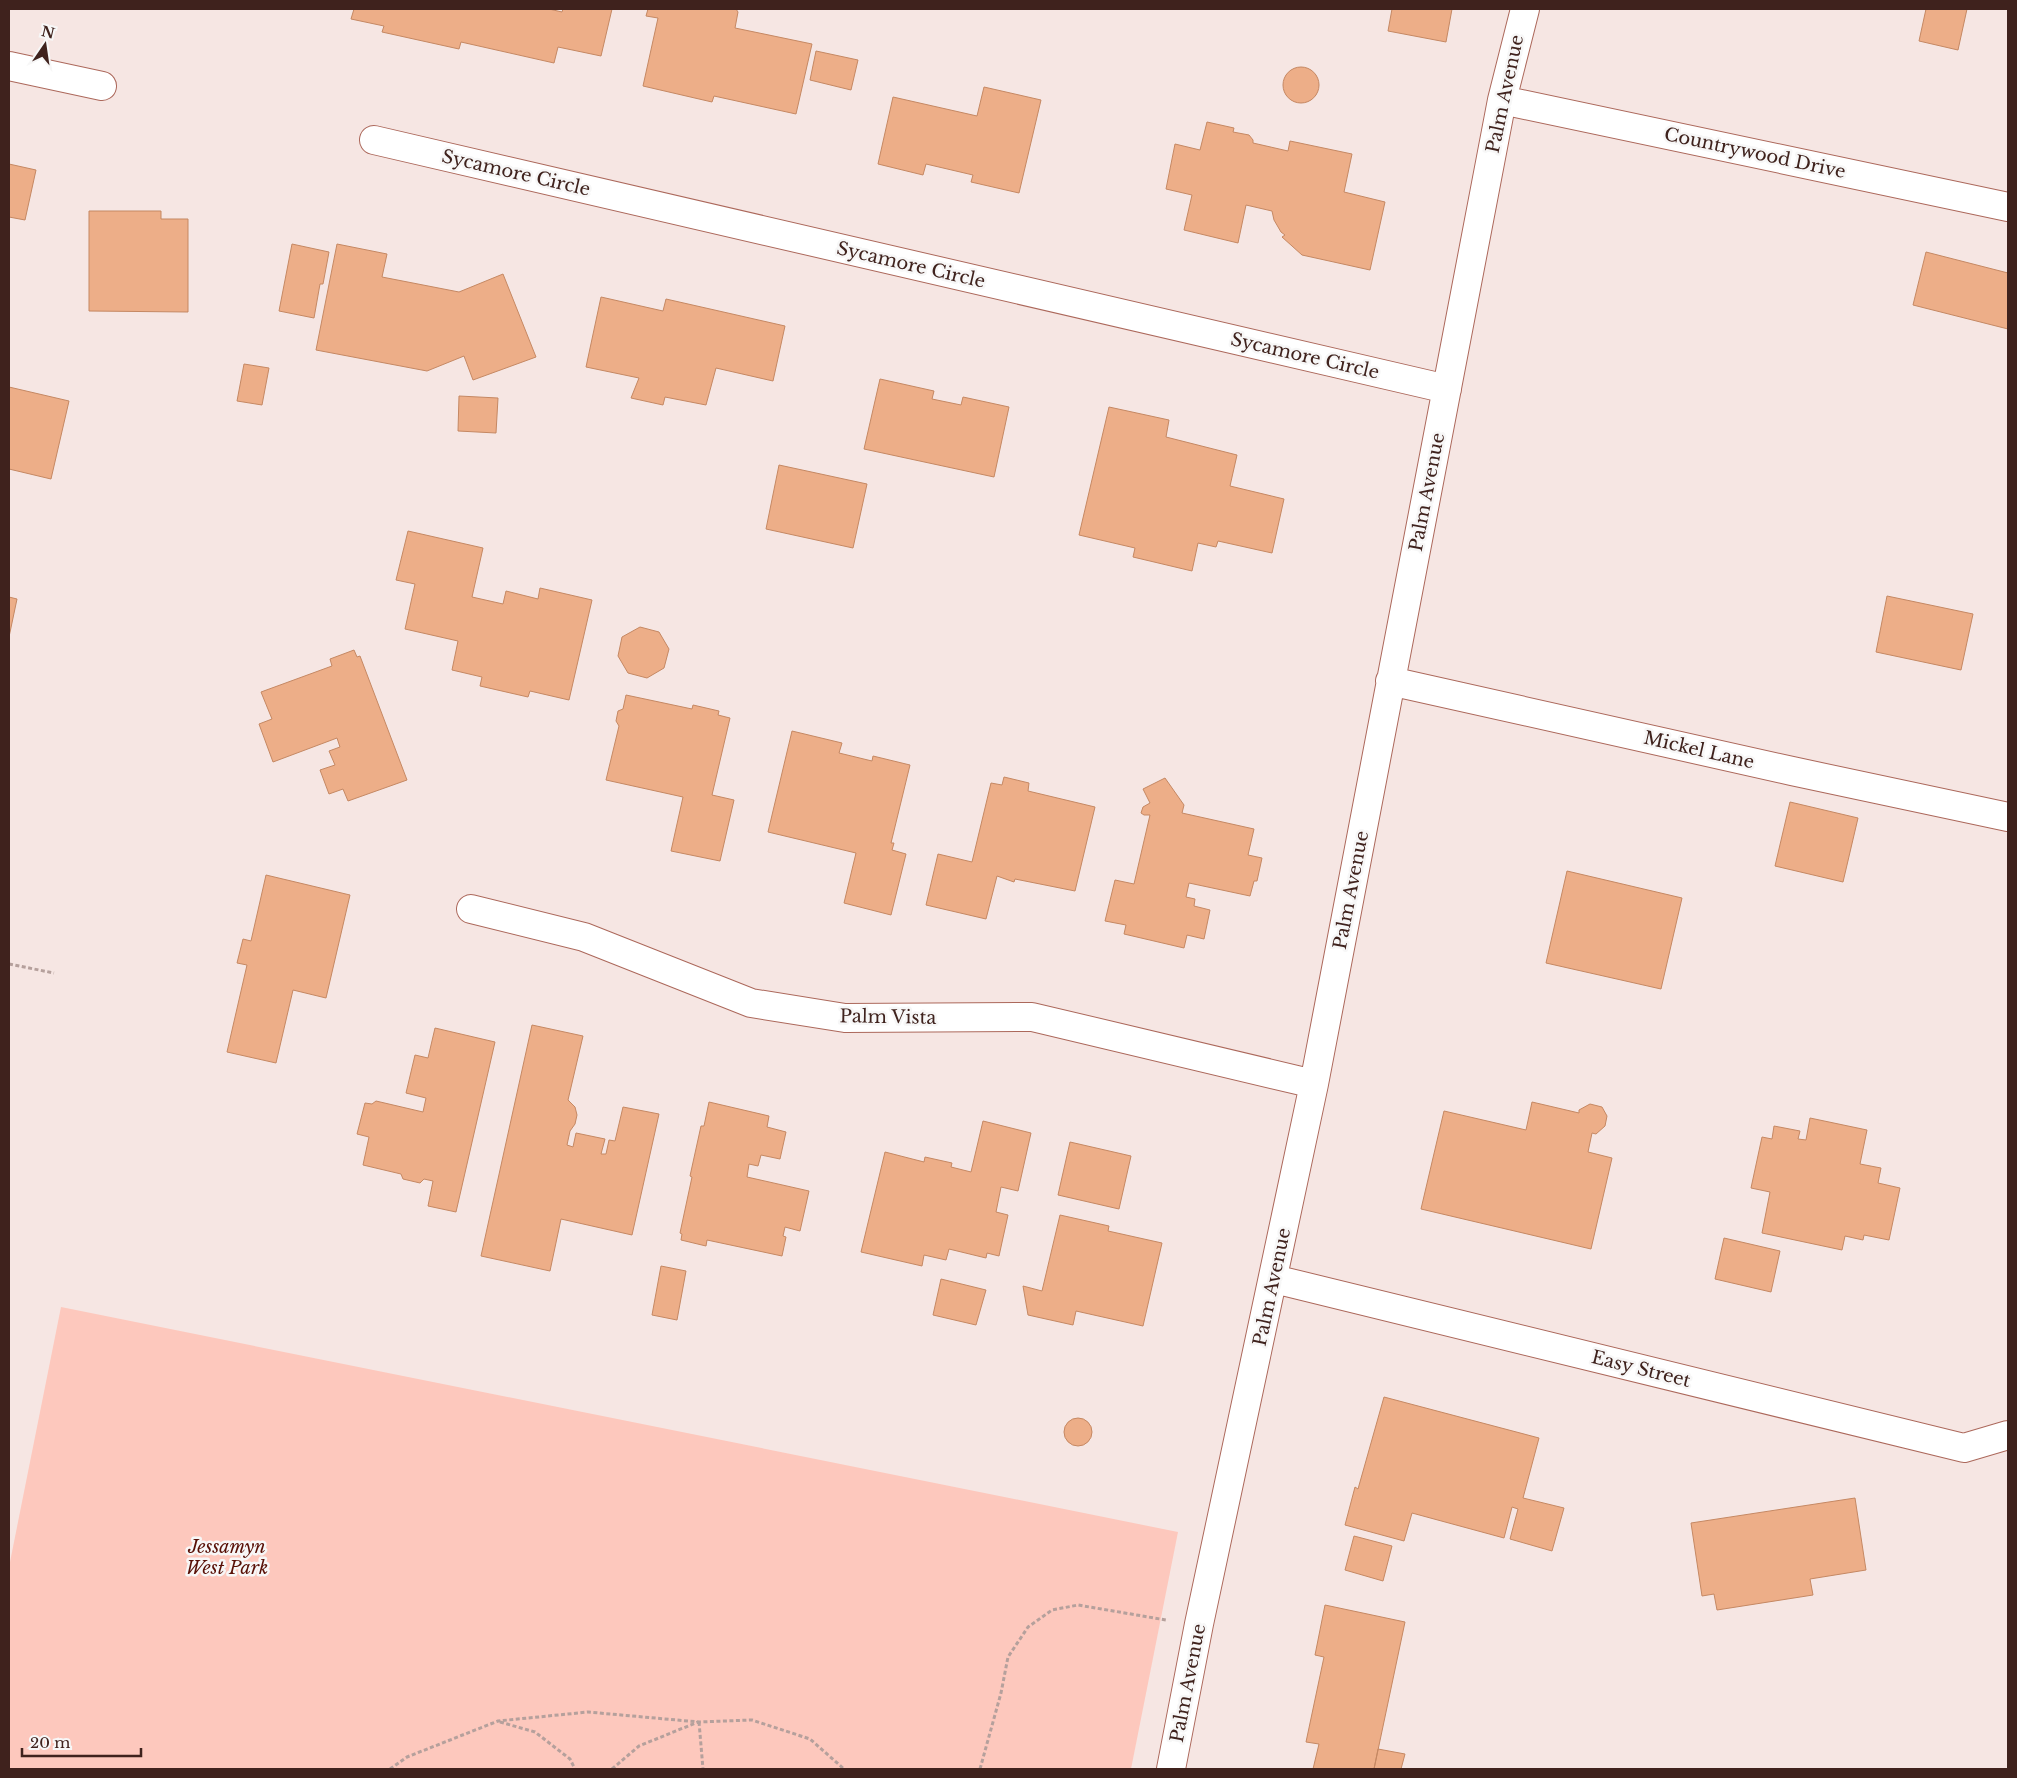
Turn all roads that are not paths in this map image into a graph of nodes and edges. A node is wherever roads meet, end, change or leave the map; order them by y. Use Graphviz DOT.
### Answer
graph roads {
  1 [pos="1525,9"];
  2 [pos="9,66"];
  3 [pos="102,86"];
  4 [pos="1502,100"];
  5 [pos="374,140"];
  6 [pos="2008,207"];
  7 [pos="1447,389"];
  8 [pos="1390,681"];
  9 [pos="2008,817"];
  10 [pos="471,909"];
  11 [pos="1314,1084"];
  12 [pos="1274,1279"];
  13 [pos="2008,1435"];
  14 [pos="1171,1769"];
  1 -- 4 [label="street, Palm Avenue"];
  2 -- 3 [label="street"];
  4 -- 6 [label="street, Countrywood Drive"];
  4 -- 7 [label="street, Palm Avenue"];
  5 -- 7 [label="street, Sycamore Circle"];
  7 -- 8 [label="street, Palm Avenue"];
  8 -- 9 [label="street, Mickel Lane"];
  8 -- 11 [label="street, Palm Avenue"];
  10 -- 11 [label="street, Palm Vista"];
  11 -- 12 [label="street, Palm Avenue"];
  12 -- 13 [label="street, Easy Street"];
  12 -- 14 [label="street, Palm Avenue"];
}
